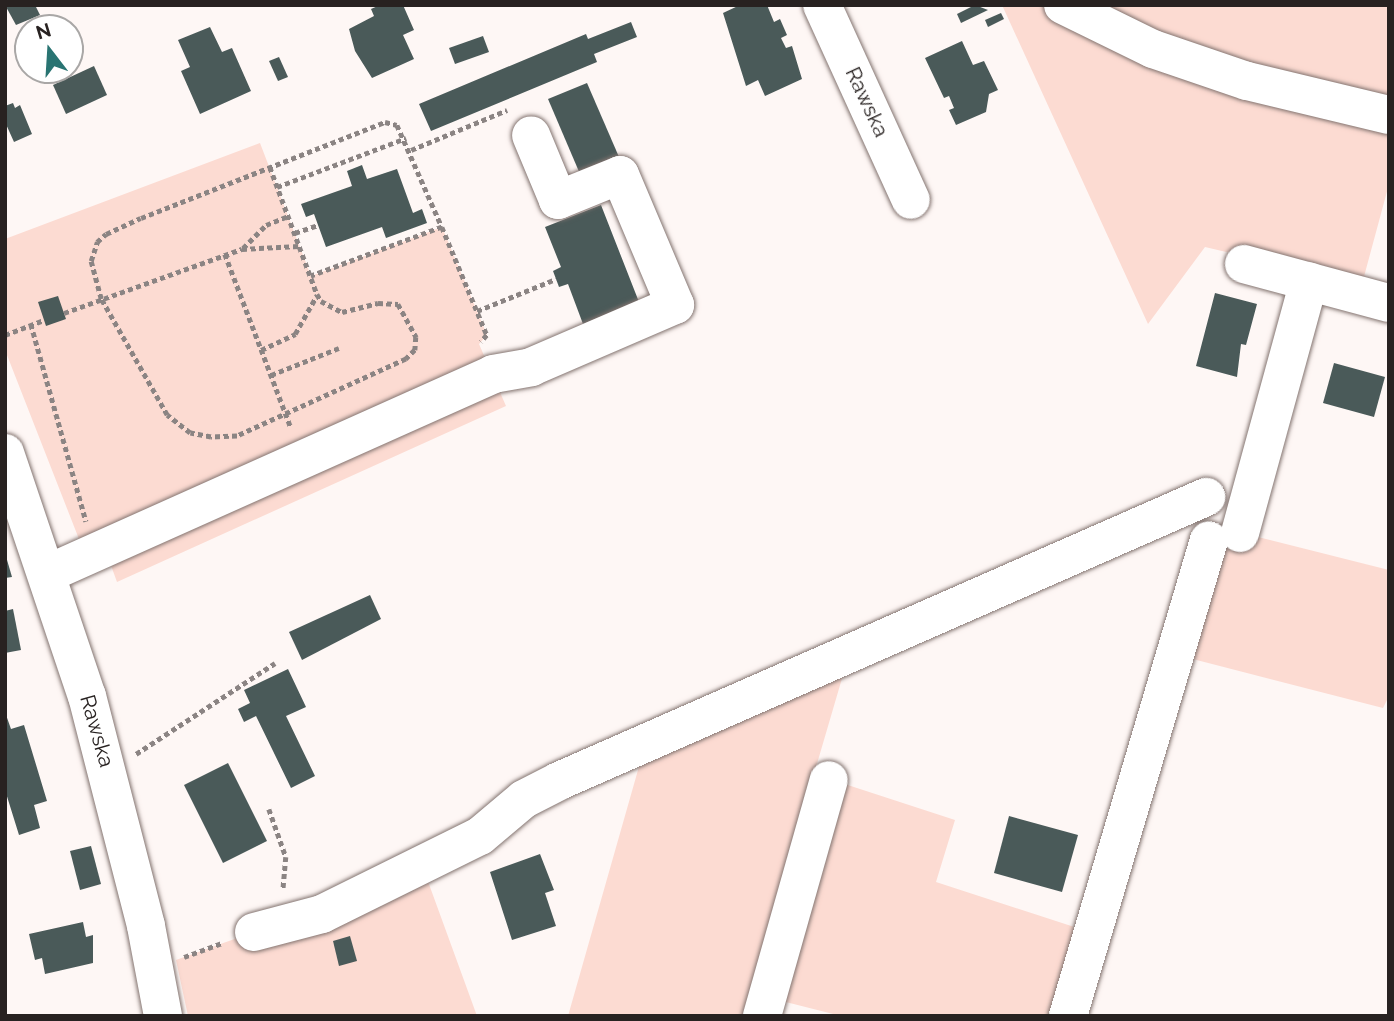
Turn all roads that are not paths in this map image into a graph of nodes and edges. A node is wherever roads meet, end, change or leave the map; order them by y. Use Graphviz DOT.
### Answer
graph roads {
  1 [pos="822,5"];
  2 [pos="1063,5"];
  3 [pos="1389,115"];
  4 [pos="521,122"];
  5 [pos="911,200"];
  6 [pos="1244,264"];
  7 [pos="1309,281"];
  8 [pos="1389,303"];
  9 [pos="5,453"];
  10 [pos="1206,497"];
  11 [pos="49,573"];
  12 [pos="830,780"];
  13 [pos="254,932"];
  14 [pos="163,1016"];
  15 [pos="762,1016"];
  16 [pos="1068,1016"];
  1 -- 5 [label="street, Rawska"];
  2 -- 3 [label="street"];
  4 -- 11 [label="street"];
  6 -- 7 [label="street"];
  7 -- 8 [label="street"];
  7 -- 16 [label="street"];
  9 -- 11 [label="street, Rawska"];
  10 -- 13 [label="street"];
  11 -- 14 [label="street, Rawska"];
  12 -- 15 [label="street"];
}
